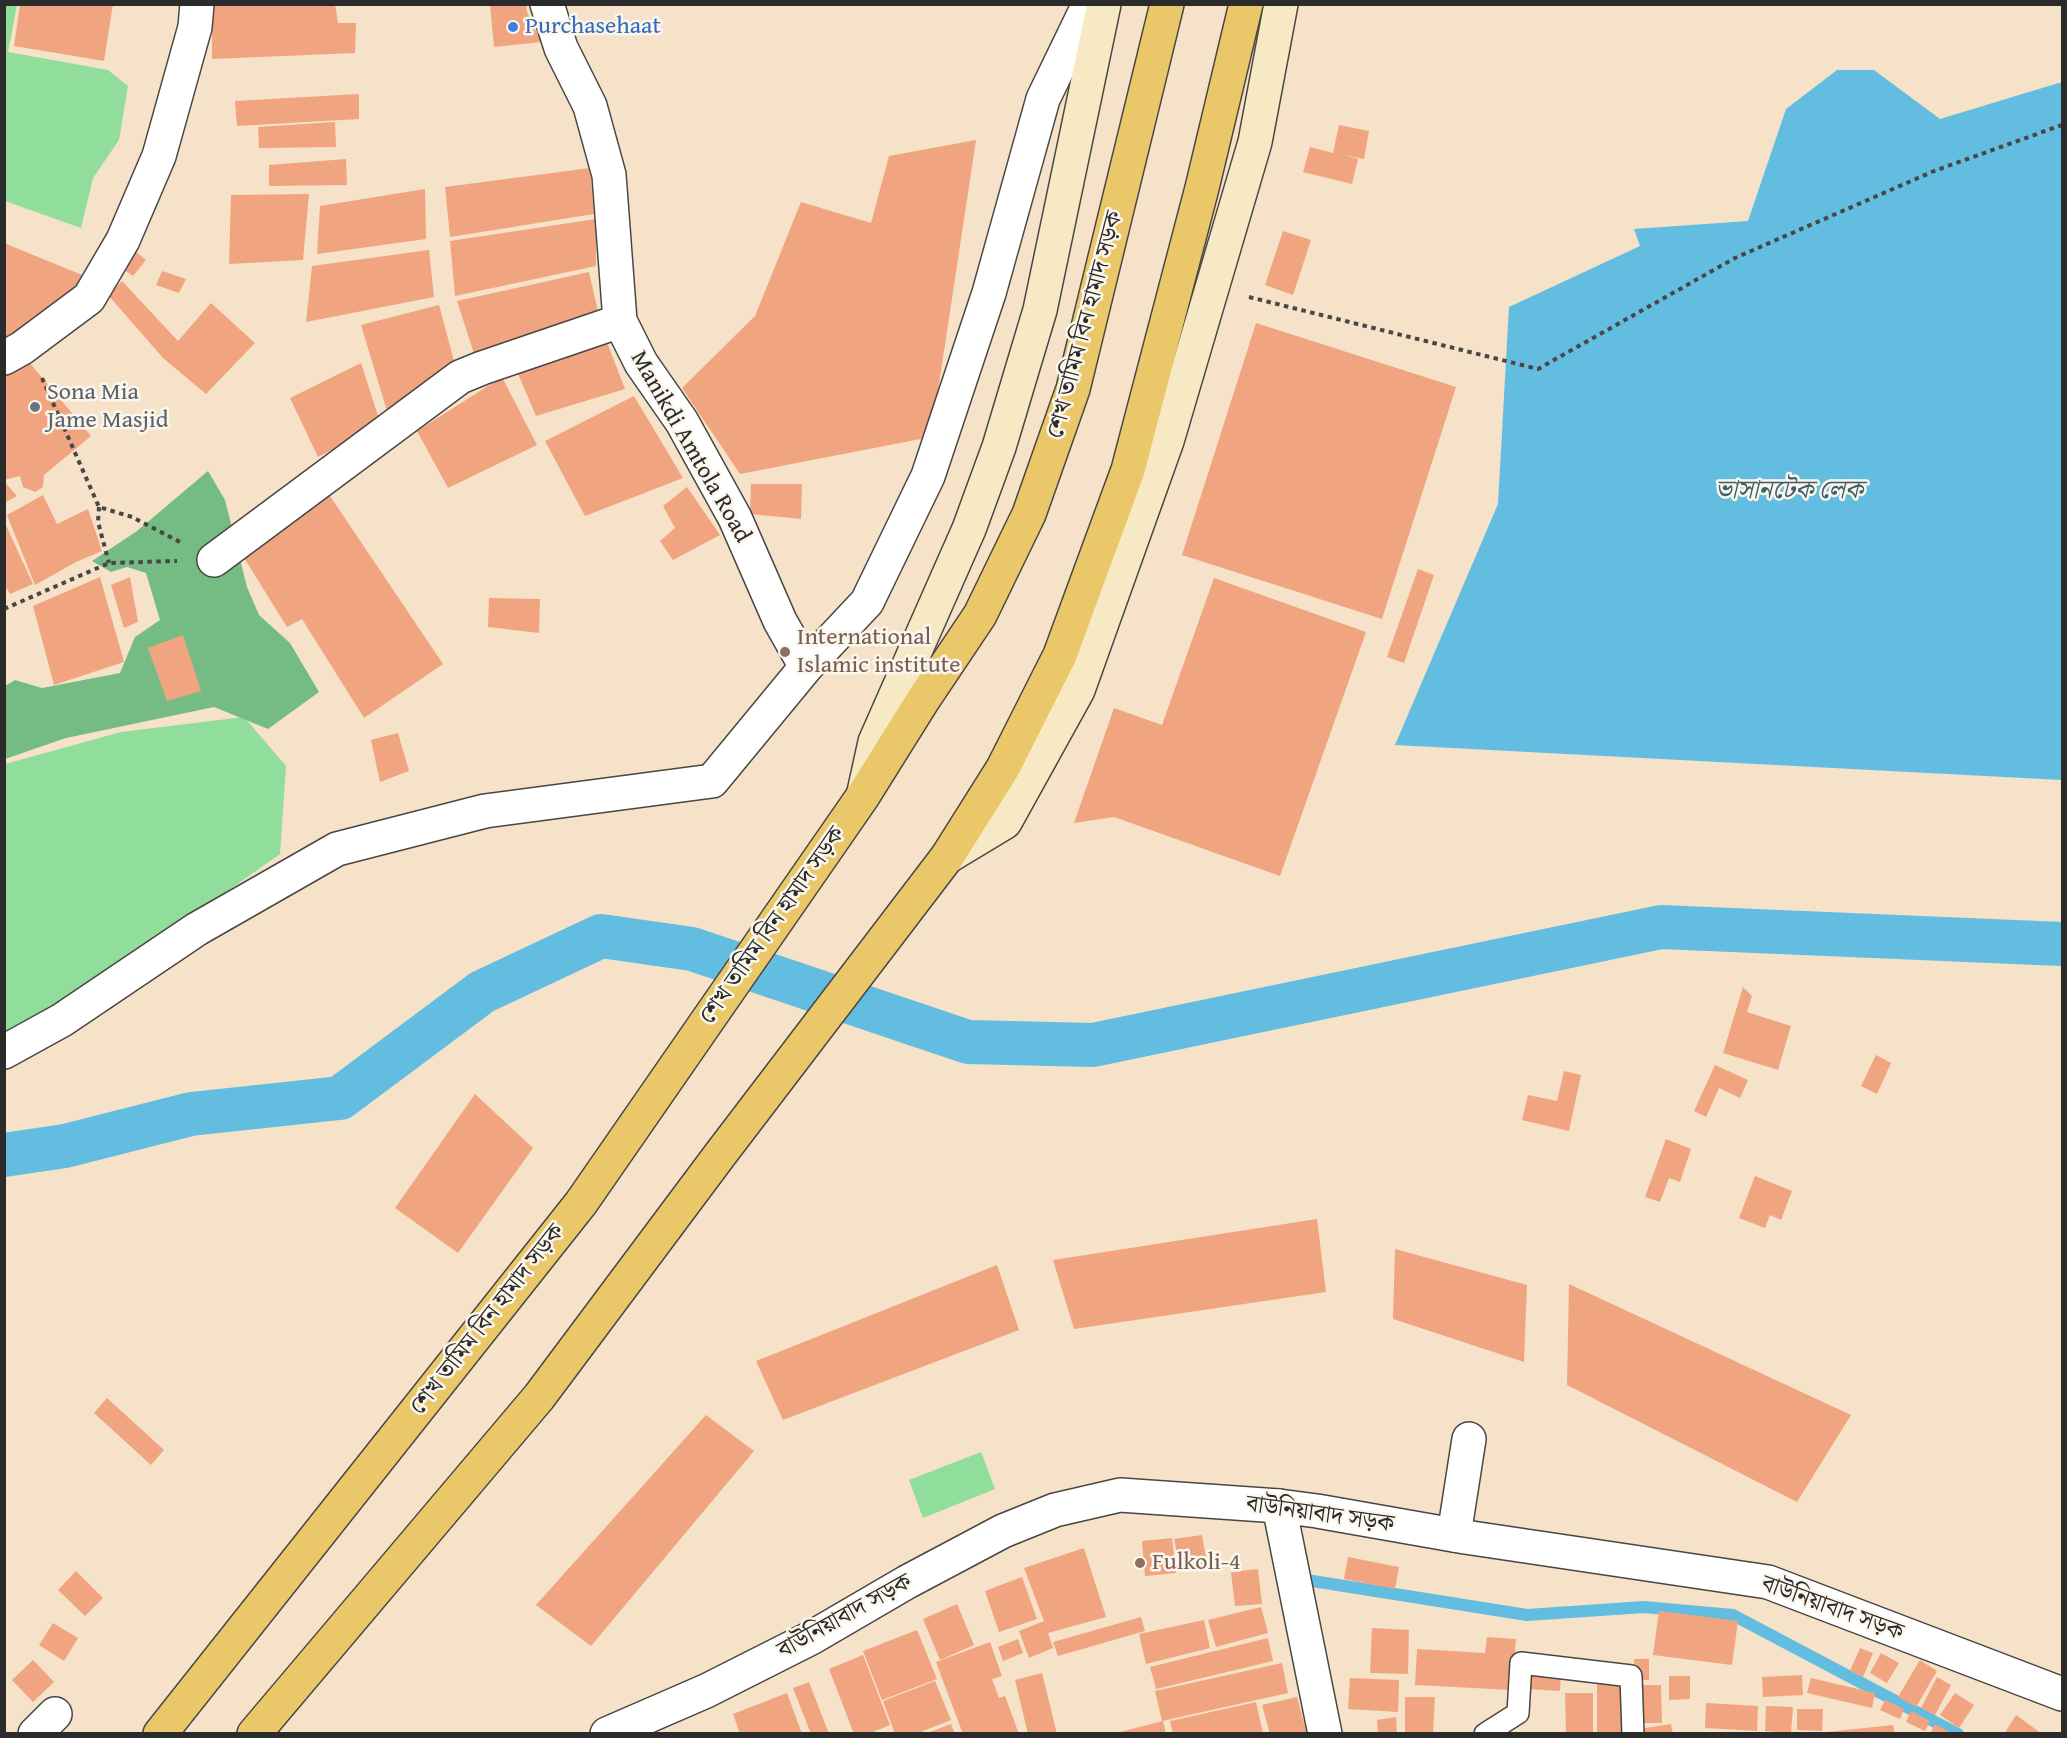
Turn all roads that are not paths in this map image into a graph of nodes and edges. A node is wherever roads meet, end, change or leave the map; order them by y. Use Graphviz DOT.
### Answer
graph roads {
  1 [pos="196,4"];
  2 [pos="547,4"];
  3 [pos="1089,4"];
  4 [pos="1104,4"];
  5 [pos="1167,4"];
  6 [pos="1246,4"];
  7 [pos="1281,4"];
  8 [pos="620,321"];
  9 [pos="13,353"];
  10 [pos="214,560"];
  11 [pos="806,667"];
  12 [pos="863,796"];
  13 [pos="947,857"];
  14 [pos="4,1052"];
  15 [pos="1469,1439"];
  16 [pos="1279,1506"];
  17 [pos="1454,1535"];
  18 [pos="2062,1694"];
  19 [pos="160,1734"];
  20 [pos="254,1734"];
  21 [pos="607,1734"];
  22 [pos="1325,1734"];
  23 [pos="1485,1734"];
  24 [pos="1633,1734"];
  1 -- 9 [label="street"];
  2 -- 8 [label="street, Manikdi Amtola Road"];
  3 -- 11 [label="street"];
  4 -- 12 [label="main road"];
  5 -- 12 [label="main road, শেখ তামিম বিন হামাদ সড়ক"];
  6 -- 13 [label="main road"];
  7 -- 13 [label="main road"];
  8 -- 10 [label="street"];
  8 -- 11 [label="street, Manikdi Amtola Road"];
  11 -- 14 [label="street"];
  12 -- 19 [label="main road, শেখ তামিম বিন হামাদ সড়ক"];
  13 -- 20 [label="main road"];
  15 -- 17 [label="street"];
  16 -- 17 [label="street, বাউনিয়াবাদ সড়ক"];
  16 -- 21 [label="street, বাউনিয়াবাদ সড়ক"];
  16 -- 22 [label="street"];
  17 -- 18 [label="street, বাউনিয়াবাদ সড়ক"];
  23 -- 24 [label="lane"];
}
